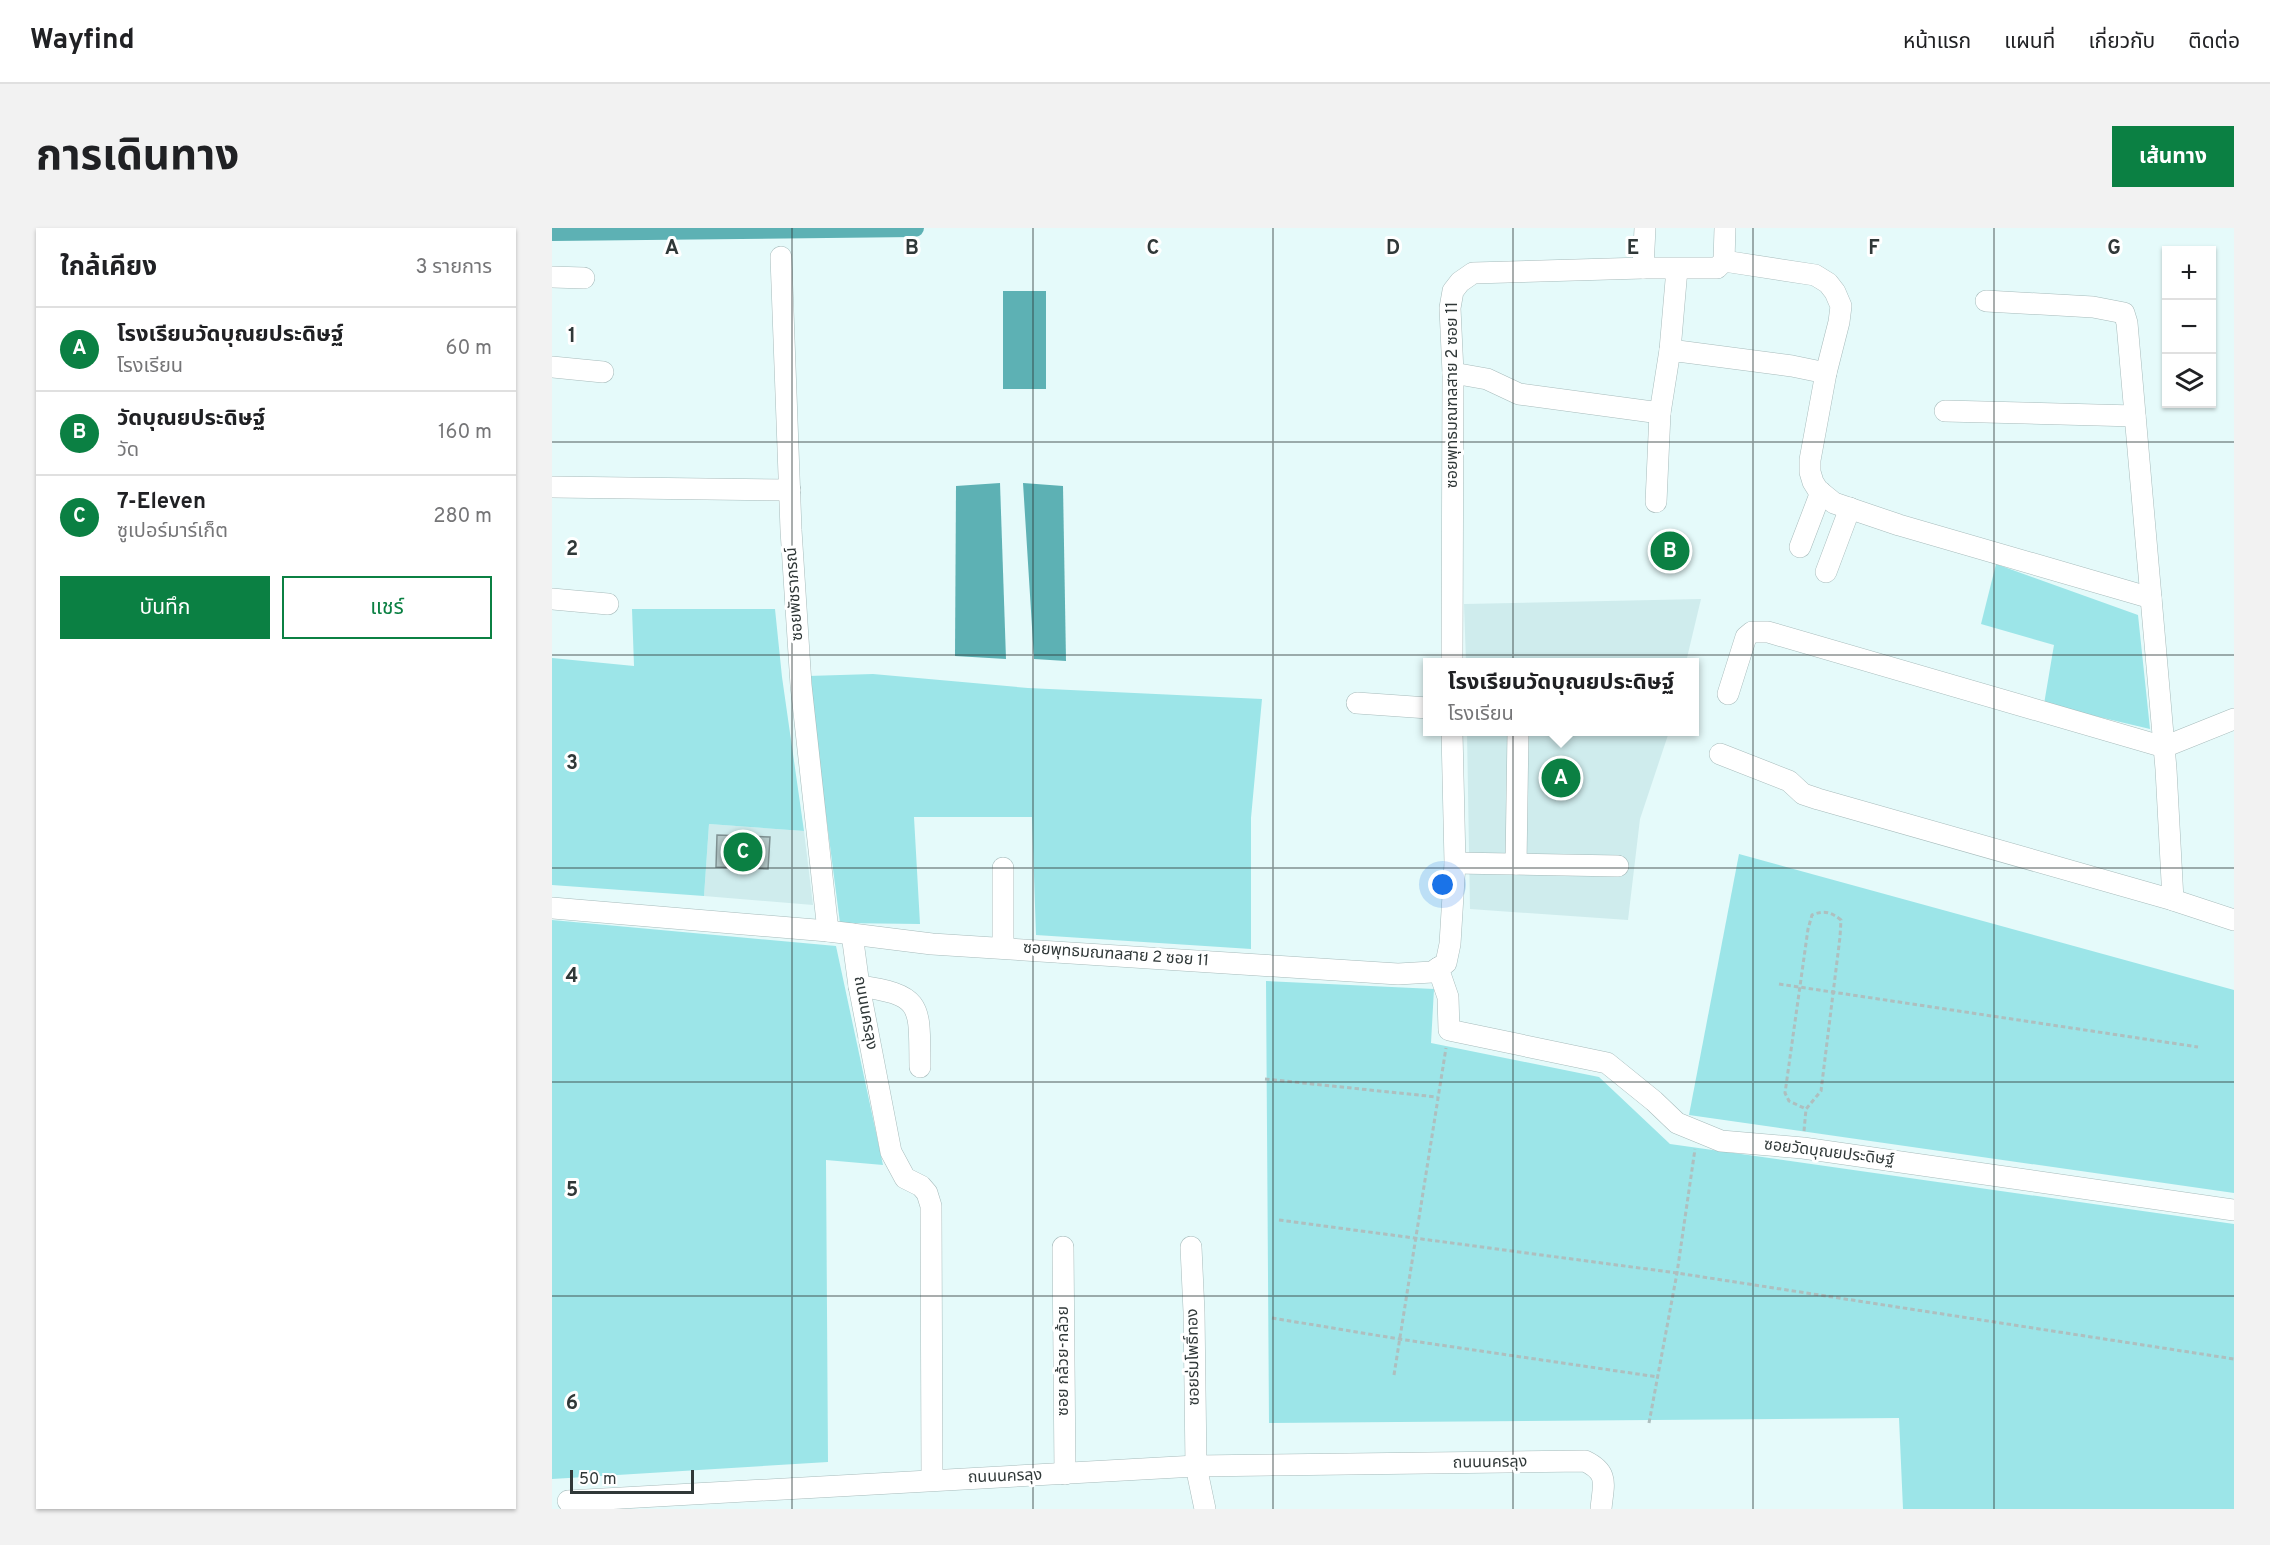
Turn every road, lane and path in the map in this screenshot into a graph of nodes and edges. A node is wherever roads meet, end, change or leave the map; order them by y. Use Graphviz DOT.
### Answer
graph roads {
  1 [pos="1725,231"];
  2 [pos="1645,237"];
  3 [pos="781,256"];
  4 [pos="1724,261"];
  5 [pos="1643,268"];
  6 [pos="1677,269"];
  7 [pos="552,277"];
  8 [pos="584,278"];
  9 [pos="1986,301"];
  10 [pos="1670,350"];
  11 [pos="552,367"];
  12 [pos="603,372"];
  13 [pos="1453,373"];
  14 [pos="1826,373"];
  15 [pos="1945,411"];
  16 [pos="1660,413"];
  17 [pos="2135,416"];
  18 [pos="552,487"];
  19 [pos="790,490"];
  20 [pos="1821,492"];
  21 [pos="1656,502"];
  22 [pos="1850,507"];
  23 [pos="1800,547"];
  24 [pos="1826,572"];
  25 [pos="2151,598"];
  26 [pos="552,599"];
  27 [pos="608,604"];
  28 [pos="1452,658"];
  29 [pos="1728,693"];
  30 [pos="1357,702"];
  31 [pos="1423,708"];
  32 [pos="2234,719"];
  33 [pos="1452,736"];
  34 [pos="1518,736"];
  35 [pos="2164,747"];
  36 [pos="1720,754"];
  37 [pos="1455,863"];
  38 [pos="1516,864"];
  39 [pos="1618,866"];
  40 [pos="1004,868"];
  41 [pos="2173,900"];
  42 [pos="552,908"];
  43 [pos="2234,920"];
  44 [pos="828,931"];
  45 [pos="852,934"];
  46 [pos="1004,948"];
  47 [pos="1438,968"];
  48 [pos="1779,984"];
  49 [pos="859,986"];
  50 [pos="1800,987"];
  51 [pos="1833,993"];
  52 [pos="1449,1030"];
  53 [pos="2198,1047"];
  54 [pos="920,1067"];
  55 [pos="1265,1079"];
  56 [pos="1437,1097"];
  57 [pos="1697,1133"];
  58 [pos="2234,1210"];
  59 [pos="1279,1220"];
  60 [pos="1417,1238"];
  61 [pos="1063,1247"];
  62 [pos="1191,1247"];
  63 [pos="1677,1273"];
  64 [pos="1272,1318"];
  65 [pos="1399,1339"];
  66 [pos="2234,1359"];
  67 [pos="1394,1375"];
  68 [pos="1658,1377"];
  69 [pos="1649,1423"];
  70 [pos="1196,1466"];
  71 [pos="1065,1474"];
  72 [pos="933,1480"];
  73 [pos="568,1501"];
  74 [pos="1205,1509"];
  75 [pos="1601,1509"];
  1 -- 4 [label="street"];
  2 -- 5 [label="street"];
  3 -- 19 [label="street, ซอยพัชราภรณ์"];
  4 -- 6 [label="street, ซอยพุทธมณฑลสาย 2 ซอย 11"];
  4 -- 14 [label="street"];
  5 -- 6 [label="street, ซอยพุทธมณฑลสาย 2 ซอย 11"];
  5 -- 13 [label="street, ซอยพุทธมณฑลสาย 2 ซอย 11"];
  6 -- 10 [label="street"];
  7 -- 8 [label="street"];
  9 -- 17 [label="street"];
  10 -- 14 [label="street"];
  10 -- 16 [label="street"];
  11 -- 12 [label="street"];
  13 -- 16 [label="street"];
  13 -- 28 [label="street, ซอยพุทธมณฑลสาย 2 ซอย 11"];
  14 -- 20 [label="street"];
  15 -- 17 [label="street"];
  16 -- 21 [label="street"];
  17 -- 25 [label="street"];
  18 -- 19 [label="street"];
  19 -- 44 [label="street, ซอยพัชราภรณ์"];
  20 -- 22 [label="street"];
  20 -- 23 [label="street"];
  22 -- 24 [label="street"];
  22 -- 25 [label="street"];
  25 -- 35 [label="street"];
  26 -- 27 [label="street"];
  29 -- 35 [label="street"];
  30 -- 31 [label="street"];
  32 -- 35 [label="street"];
  33 -- 37 [label="street"];
  34 -- 38 [label="street"];
  35 -- 41 [label="street"];
  36 -- 41 [label="street"];
  37 -- 38 [label="street"];
  37 -- 47 [label="street"];
  38 -- 39 [label="street"];
  40 -- 46 [label="street"];
  41 -- 43 [label="street"];
  42 -- 44 [label="street, ซอยพุทธมณฑลสาย 2 ซอย 11"];
  44 -- 45 [label="street, ซอยพุทธมณฑลสาย 2 ซอย 11"];
  45 -- 46 [label="street, ซอยพุทธมณฑลสาย 2 ซอย 11"];
  45 -- 49 [label="street, ถนนนครลุง"];
  46 -- 47 [label="street, ซอยพุทธมณฑลสาย 2 ซอย 11"];
  47 -- 52 [label="street"];
  48 -- 50 [label="path"];
  49 -- 54 [label="street"];
  49 -- 72 [label="street, ถนนนครลุง"];
  50 -- 51 [label="path"];
  50 -- 51 [label="path"];
  50 -- 51 [label="path"];
  51 -- 53 [label="path"];
  52 -- 56 [label="path"];
  52 -- 57 [label="street, ซอยวัดบุณยประดิษฐ์"];
  55 -- 56 [label="path"];
  56 -- 60 [label="path"];
  57 -- 58 [label="street, ซอยวัดบุณยประดิษฐ์"];
  57 -- 63 [label="path"];
  59 -- 60 [label="path"];
  60 -- 63 [label="path"];
  60 -- 65 [label="path"];
  61 -- 71 [label="street, ซอย กล้วย-กล้วย"];
  62 -- 70 [label="street, ซอยร่มโพธิ์ทอง"];
  63 -- 66 [label="path"];
  63 -- 68 [label="path"];
  64 -- 65 [label="path"];
  65 -- 67 [label="path"];
  65 -- 68 [label="path"];
  68 -- 69 [label="path"];
  70 -- 71 [label="street, ถนนนครลุง"];
  70 -- 74 [label="street, ซอยร่มโพธิ์ทอง"];
  70 -- 75 [label="street, ถนนนครลุง"];
  71 -- 72 [label="street, ถนนนครลุง"];
  72 -- 73 [label="street"];
}
